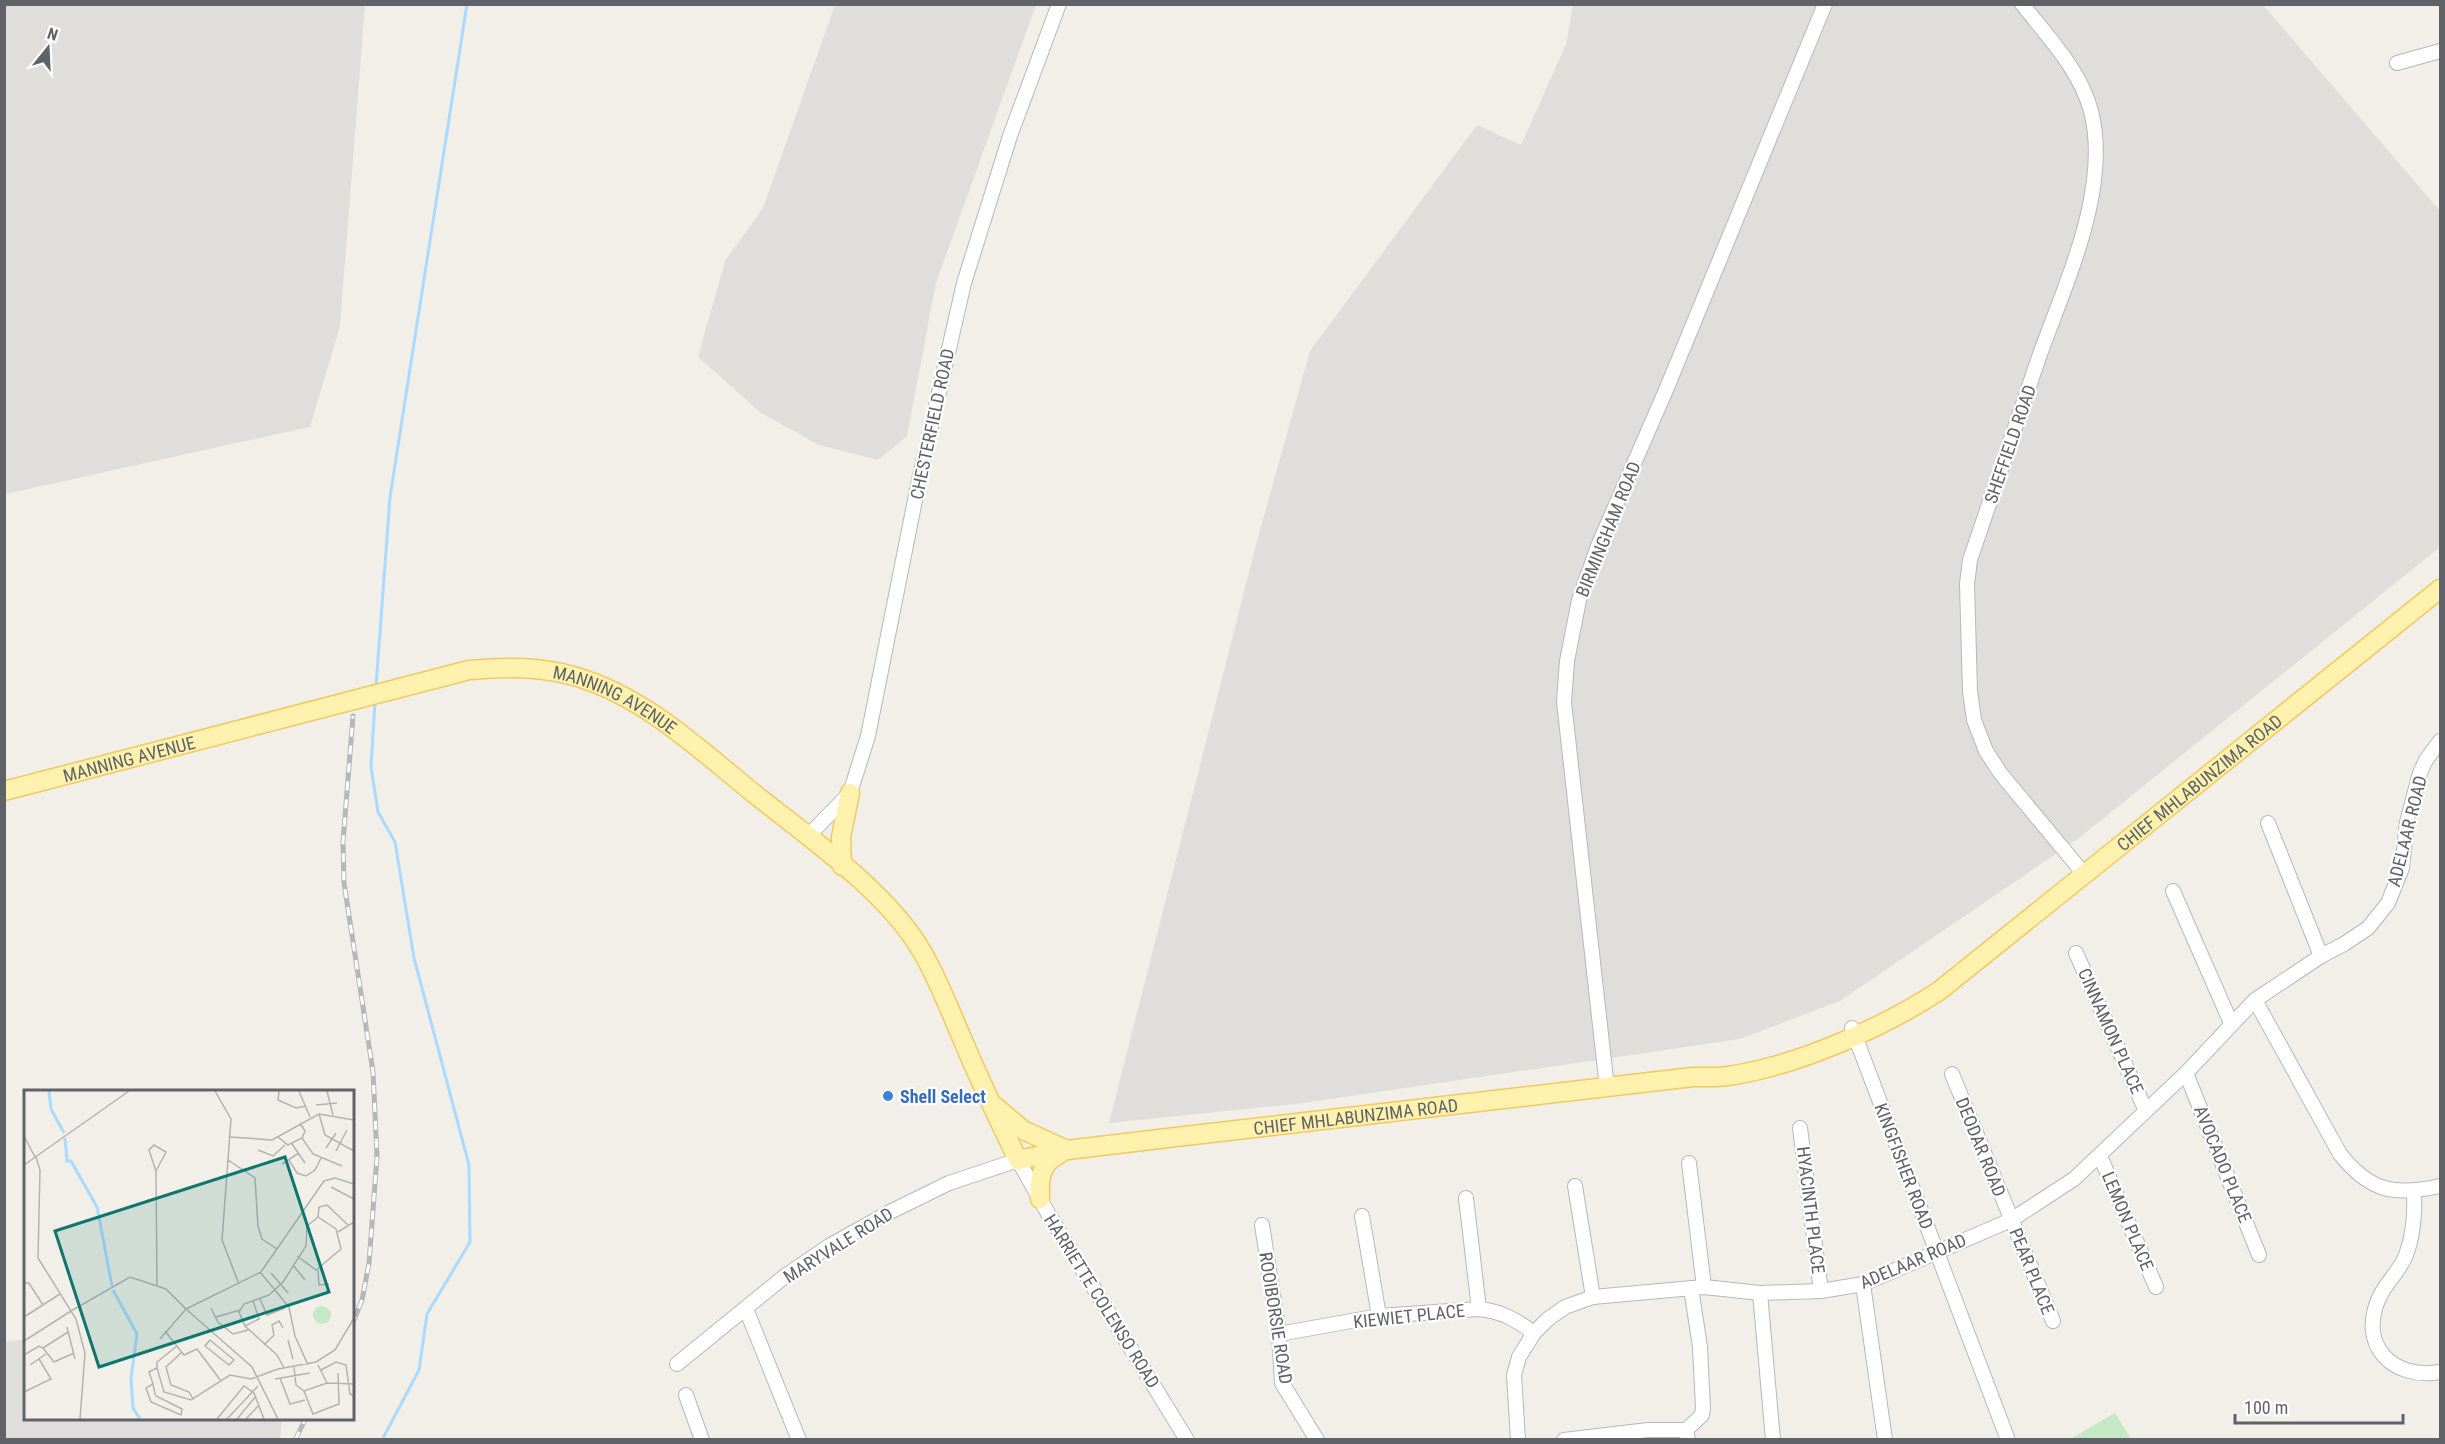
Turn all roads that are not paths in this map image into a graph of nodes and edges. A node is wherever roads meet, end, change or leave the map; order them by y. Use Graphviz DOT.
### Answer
graph roads {
  1 [pos="1059,4"];
  2 [pos="1825,4"];
  3 [pos="2022,4"];
  4 [pos="2440,51"];
  5 [pos="2397,63"];
  6 [pos="2440,589"];
  7 [pos="2440,741"];
  8 [pos="8,792"];
  9 [pos="850,793"];
  10 [pos="2268,823"];
  11 [pos="808,836"];
  12 [pos="843,866"];
  13 [pos="2084,874"];
  14 [pos="2173,891"];
  15 [pos="2076,953"];
  16 [pos="2321,956"];
  17 [pos="2255,1000"];
  18 [pos="2231,1023"];
  19 [pos="1853,1032"];
  20 [pos="2186,1073"];
  21 [pos="1952,1074"];
  22 [pos="1607,1088"];
  23 [pos="987,1097"];
  24 [pos="2145,1109"];
  25 [pos="1800,1128"];
  26 [pos="1067,1150"];
  27 [pos="2100,1156"];
  28 [pos="1018,1160"];
  29 [pos="1689,1163"];
  30 [pos="1575,1186"];
  31 [pos="2440,1186"];
  32 [pos="2414,1192"];
  33 [pos="1466,1198"];
  34 [pos="1040,1199"];
  35 [pos="1362,1216"];
  36 [pos="2011,1220"];
  37 [pos="1262,1225"];
  38 [pos="1936,1252"];
  39 [pos="2259,1255"];
  40 [pos="1863,1284"];
  41 [pos="2156,1287"];
  42 [pos="1698,1288"];
  43 [pos="1821,1291"];
  44 [pos="1760,1293"];
  45 [pos="1593,1297"];
  46 [pos="746,1309"];
  47 [pos="1479,1309"];
  48 [pos="1379,1316"];
  49 [pos="2053,1322"];
  50 [pos="1534,1333"];
  51 [pos="1279,1334"];
  52 [pos="676,1364"];
  53 [pos="2440,1372"];
  54 [pos="687,1395"];
  55 [pos="1687,1435"];
  56 [pos="702,1440"];
  57 [pos="799,1440"];
  58 [pos="1187,1440"];
  59 [pos="1317,1440"];
  60 [pos="1518,1440"];
  61 [pos="1564,1440"];
  62 [pos="1773,1440"];
  63 [pos="1885,1440"];
  64 [pos="2008,1440"];
  1 -- 9 [label="street, CHESTERFIELD ROAD"];
  2 -- 22 [label="street, BIRMINGHAM ROAD"];
  3 -- 13 [label="street, SHEFFIELD ROAD"];
  4 -- 5 [label="street"];
  6 -- 13 [label="main road, CHIEF MHLABUNZIMA ROAD"];
  7 -- 16 [label="street, ADELAAR ROAD"];
  8 -- 11 [label="main road, MANNING AVENUE"];
  9 -- 11 [label="street, CHESTERFIELD ROAD"];
  9 -- 12 [label="main road"];
  10 -- 16 [label="street"];
  11 -- 12 [label="main road, MANNING AVENUE"];
  12 -- 23 [label="main road, MANNING AVENUE"];
  13 -- 19 [label="main road, CHIEF MHLABUNZIMA ROAD"];
  14 -- 18 [label="street"];
  15 -- 24 [label="street, CINNAMON PLACE"];
  16 -- 17 [label="street, ADELAAR ROAD"];
  17 -- 18 [label="street, ADELAAR ROAD"];
  17 -- 32 [label="street"];
  18 -- 20 [label="street, ADELAAR ROAD"];
  19 -- 22 [label="main road, CHIEF MHLABUNZIMA ROAD"];
  19 -- 38 [label="street, KINGFISHER ROAD"];
  20 -- 24 [label="street, ADELAAR ROAD"];
  20 -- 39 [label="street, AVOCADO PLACE"];
  21 -- 36 [label="street, DEODAR ROAD"];
  22 -- 26 [label="main road, CHIEF MHLABUNZIMA ROAD"];
  23 -- 26 [label="main road"];
  23 -- 28 [label="main road, MANNING AVENUE"];
  24 -- 27 [label="street, ADELAAR ROAD"];
  25 -- 43 [label="street, HYACINTH PLACE"];
  26 -- 28 [label="main road, CHIEF MHLABUNZIMA ROAD"];
  26 -- 34 [label="main road"];
  27 -- 36 [label="street, ADELAAR ROAD"];
  27 -- 41 [label="street, LEMON PLACE"];
  28 -- 34 [label="street, HARRIETTE COLENSO ROAD"];
  28 -- 46 [label="street, MARYVALE ROAD"];
  29 -- 42 [label="street"];
  30 -- 45 [label="street"];
  31 -- 32 [label="street"];
  32 -- 53 [label="street"];
  33 -- 47 [label="street"];
  34 -- 58 [label="street, HARRIETTE COLENSO ROAD"];
  35 -- 48 [label="street"];
  36 -- 38 [label="street, ADELAAR ROAD"];
  36 -- 49 [label="street, PEAR PLACE"];
  37 -- 51 [label="street, ROOIBORSIE ROAD"];
  38 -- 40 [label="street, ADELAAR ROAD"];
  38 -- 64 [label="street, KINGFISHER ROAD"];
  40 -- 43 [label="street, ADELAAR ROAD"];
  40 -- 63 [label="street"];
  42 -- 44 [label="street, ADELAAR ROAD"];
  42 -- 45 [label="street, ADELAAR ROAD"];
  42 -- 55 [label="street"];
  43 -- 44 [label="street, ADELAAR ROAD"];
  44 -- 62 [label="street"];
  45 -- 50 [label="street, ADELAAR ROAD"];
  46 -- 52 [label="street, MARYVALE ROAD"];
  46 -- 57 [label="street"];
  47 -- 48 [label="street, KIEWIET PLACE"];
  47 -- 50 [label="street, KIEWIET PLACE"];
  48 -- 51 [label="street, KIEWIET PLACE"];
  50 -- 60 [label="street, ADELAAR ROAD"];
  51 -- 59 [label="street, ROOIBORSIE ROAD"];
  54 -- 56 [label="street"];
  55 -- 61 [label="street"];
}
